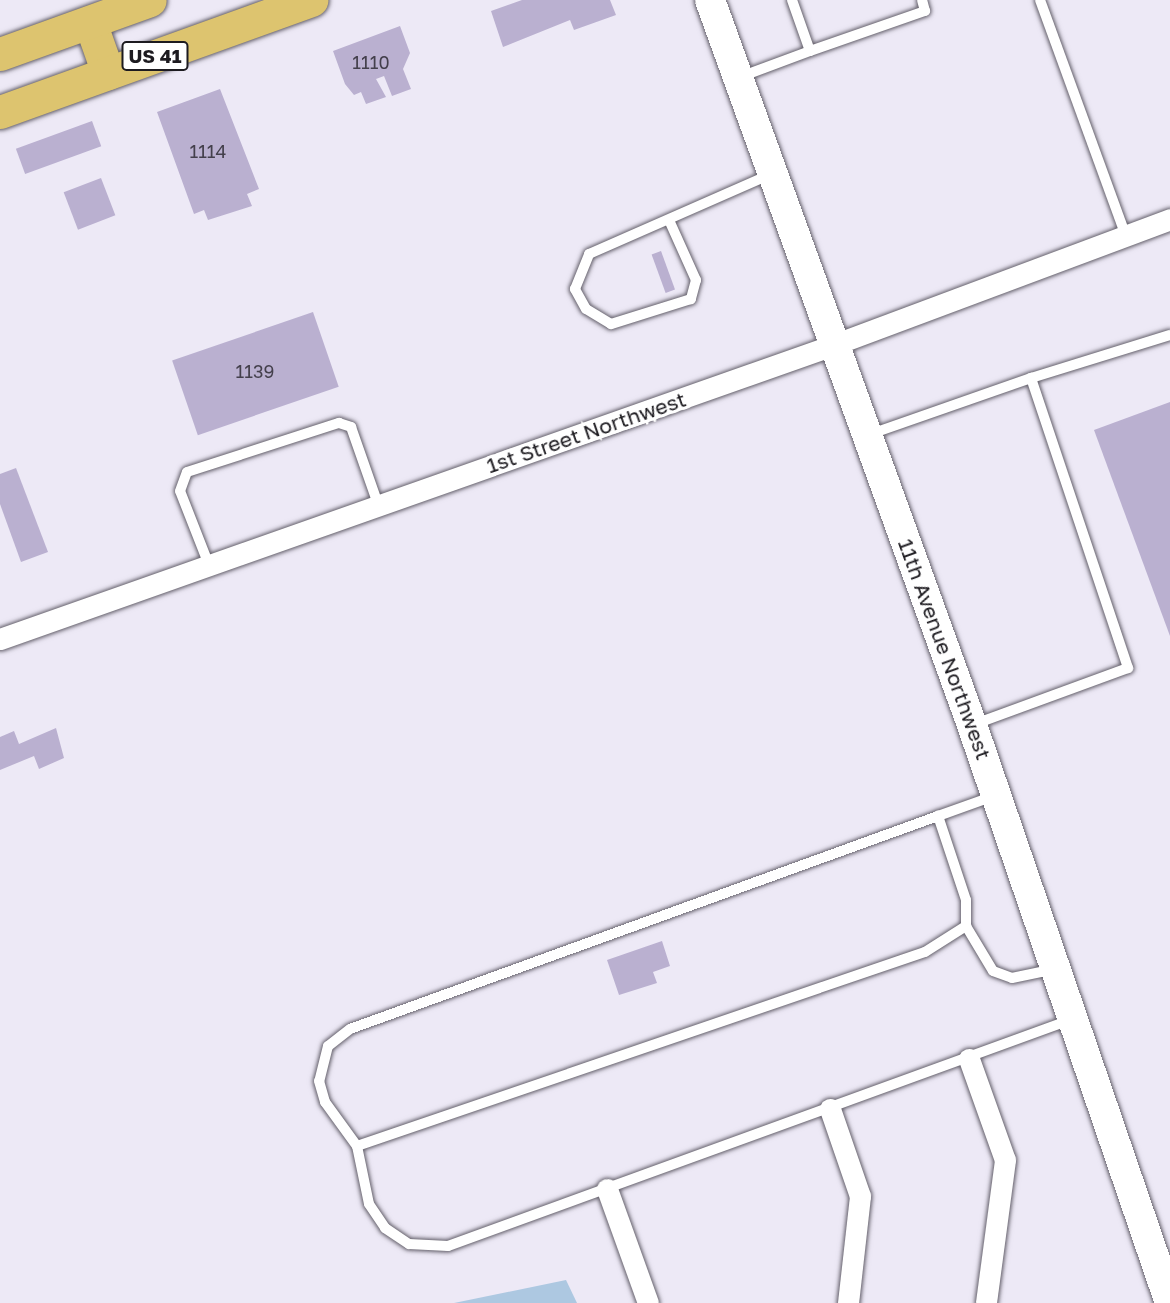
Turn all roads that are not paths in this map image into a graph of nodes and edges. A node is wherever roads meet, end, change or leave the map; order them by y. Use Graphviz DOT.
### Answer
graph roads {
  1 [pos="150,0"];
  2 [pos="311,0"];
  3 [pos="710,0"];
  4 [pos="792,0"];
  5 [pos="922,0"];
  6 [pos="1040,0"];
  7 [pos="90,22"];
  8 [pos="810,51"];
  9 [pos="0,54"];
  10 [pos="108,73"];
  11 [pos="738,78"];
  12 [pos="0,113"];
  13 [pos="773,173"];
  14 [pos="1170,219"];
  15 [pos="669,220"];
  16 [pos="1126,236"];
  17 [pos="1170,335"];
  18 [pos="836,344"];
  19 [pos="1031,378"];
  20 [pos="868,435"];
  21 [pos="378,504"];
  22 [pos="208,565"];
  23 [pos="0,639"];
  24 [pos="972,725"];
  25 [pos="997,795"];
  26 [pos="938,816"];
  27 [pos="967,926"];
  28 [pos="1056,969"];
  29 [pos="1073,1019"];
  30 [pos="969,1059"];
  31 [pos="831,1108"];
  32 [pos="357,1146"];
  33 [pos="607,1189"];
  34 [pos="648,1303"];
  35 [pos="848,1303"];
  36 [pos="986,1303"];
  37 [pos="1170,1303"];
  1 -- 7 [label="main road, US 41"];
  2 -- 10 [label="main road, US 41"];
  3 -- 11 [label="street, 11th Avenue Northwest"];
  4 -- 8 [label="lane"];
  5 -- 8 [label="lane"];
  6 -- 16 [label="lane"];
  7 -- 9 [label="main road, US 41"];
  7 -- 10 [label="main road"];
  8 -- 11 [label="lane"];
  10 -- 12 [label="main road, US 41"];
  11 -- 13 [label="street, 11th Avenue Northwest"];
  13 -- 15 [label="lane"];
  13 -- 18 [label="street, 11th Avenue Northwest"];
  14 -- 16 [label="street, 1st Street Northwest"];
  15 -- 15 [label="lane"];
  16 -- 18 [label="street, 1st Street Northwest"];
  17 -- 19 [label="lane"];
  18 -- 20 [label="street, 11th Avenue Northwest"];
  18 -- 21 [label="street, 1st Street Northwest"];
  19 -- 20 [label="lane"];
  19 -- 24 [label="lane"];
  20 -- 24 [label="street, 11th Avenue Northwest"];
  21 -- 22 [label="street, 1st Street Northwest"];
  21 -- 22 [label="lane"];
  22 -- 23 [label="street, 1st Street Northwest"];
  24 -- 25 [label="street, 11th Avenue Northwest"];
  25 -- 26 [label="lane"];
  25 -- 28 [label="street, 11th Avenue Northwest"];
  26 -- 27 [label="lane"];
  26 -- 32 [label="lane"];
  27 -- 28 [label="lane"];
  27 -- 32 [label="lane"];
  28 -- 29 [label="street, 11th Avenue Northwest"];
  29 -- 30 [label="lane"];
  29 -- 37 [label="street, 11th Avenue Northwest"];
  30 -- 31 [label="lane"];
  30 -- 36 [label="street"];
  31 -- 33 [label="lane"];
  31 -- 35 [label="street"];
  32 -- 33 [label="lane"];
  33 -- 34 [label="street"];
}
